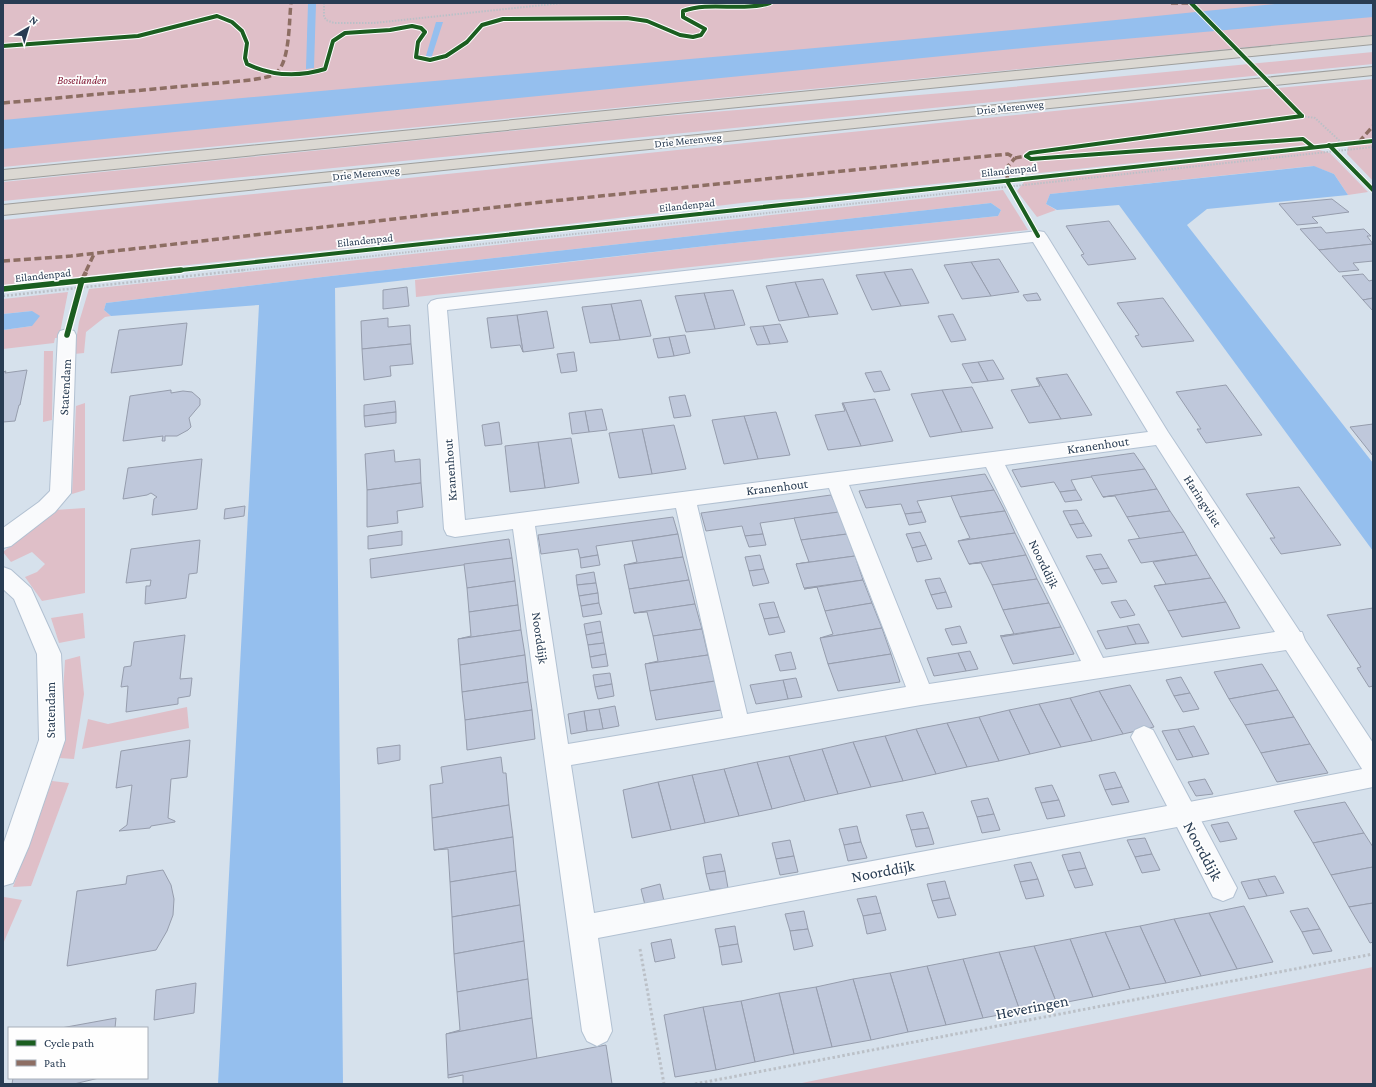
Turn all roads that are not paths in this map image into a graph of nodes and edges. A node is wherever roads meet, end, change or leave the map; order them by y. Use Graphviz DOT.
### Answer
graph roads {
  1 [pos="1373,40"];
  2 [pos="1373,71"];
  3 [pos="3,175"];
  4 [pos="3,210"];
  5 [pos="1038,236"];
  6 [pos="67,335"];
  7 [pos="1161,437"];
  8 [pos="992,459"];
  9 [pos="836,480"];
  10 [pos="685,499"];
  11 [pos="523,520"];
  12 [pos="3,540"];
  13 [pos="3,576"];
  14 [pos="1294,639"];
  15 [pos="1097,669"];
  16 [pos="921,695"];
  17 [pos="737,726"];
  18 [pos="1144,737"];
  19 [pos="558,756"];
  20 [pos="1373,764"];
  21 [pos="1373,777"];
  22 [pos="1184,814"];
  23 [pos="3,874"];
  24 [pos="1223,888"];
  25 [pos="582,928"];
  26 [pos="597,1031"];
  1 -- 3 [label="highway"];
  2 -- 4 [label="highway, Drie Merenweg"];
  5 -- 7 [label="street, Haringvliet"];
  5 -- 11 [label="street, Kranenhout"];
  6 -- 12 [label="street, Statendam"];
  7 -- 8 [label="street, Kranenhout"];
  7 -- 14 [label="street, Haringvliet"];
  8 -- 9 [label="street, Kranenhout"];
  8 -- 15 [label="street, Noorddijk"];
  9 -- 10 [label="street, Kranenhout"];
  9 -- 16 [label="street"];
  10 -- 11 [label="street, Kranenhout"];
  10 -- 17 [label="street"];
  11 -- 19 [label="street, Noorddijk"];
  13 -- 23 [label="street, Statendam"];
  14 -- 15 [label="street"];
  14 -- 20 [label="street, Haringvliet"];
  15 -- 16 [label="street"];
  16 -- 17 [label="street"];
  17 -- 19 [label="street"];
  18 -- 22 [label="street, Noorddijk"];
  19 -- 25 [label="street, Noorddijk"];
  21 -- 22 [label="lane"];
  22 -- 24 [label="street, Noorddijk"];
  22 -- 25 [label="street, Noorddijk"];
  25 -- 26 [label="street, Noorddijk"];
}
